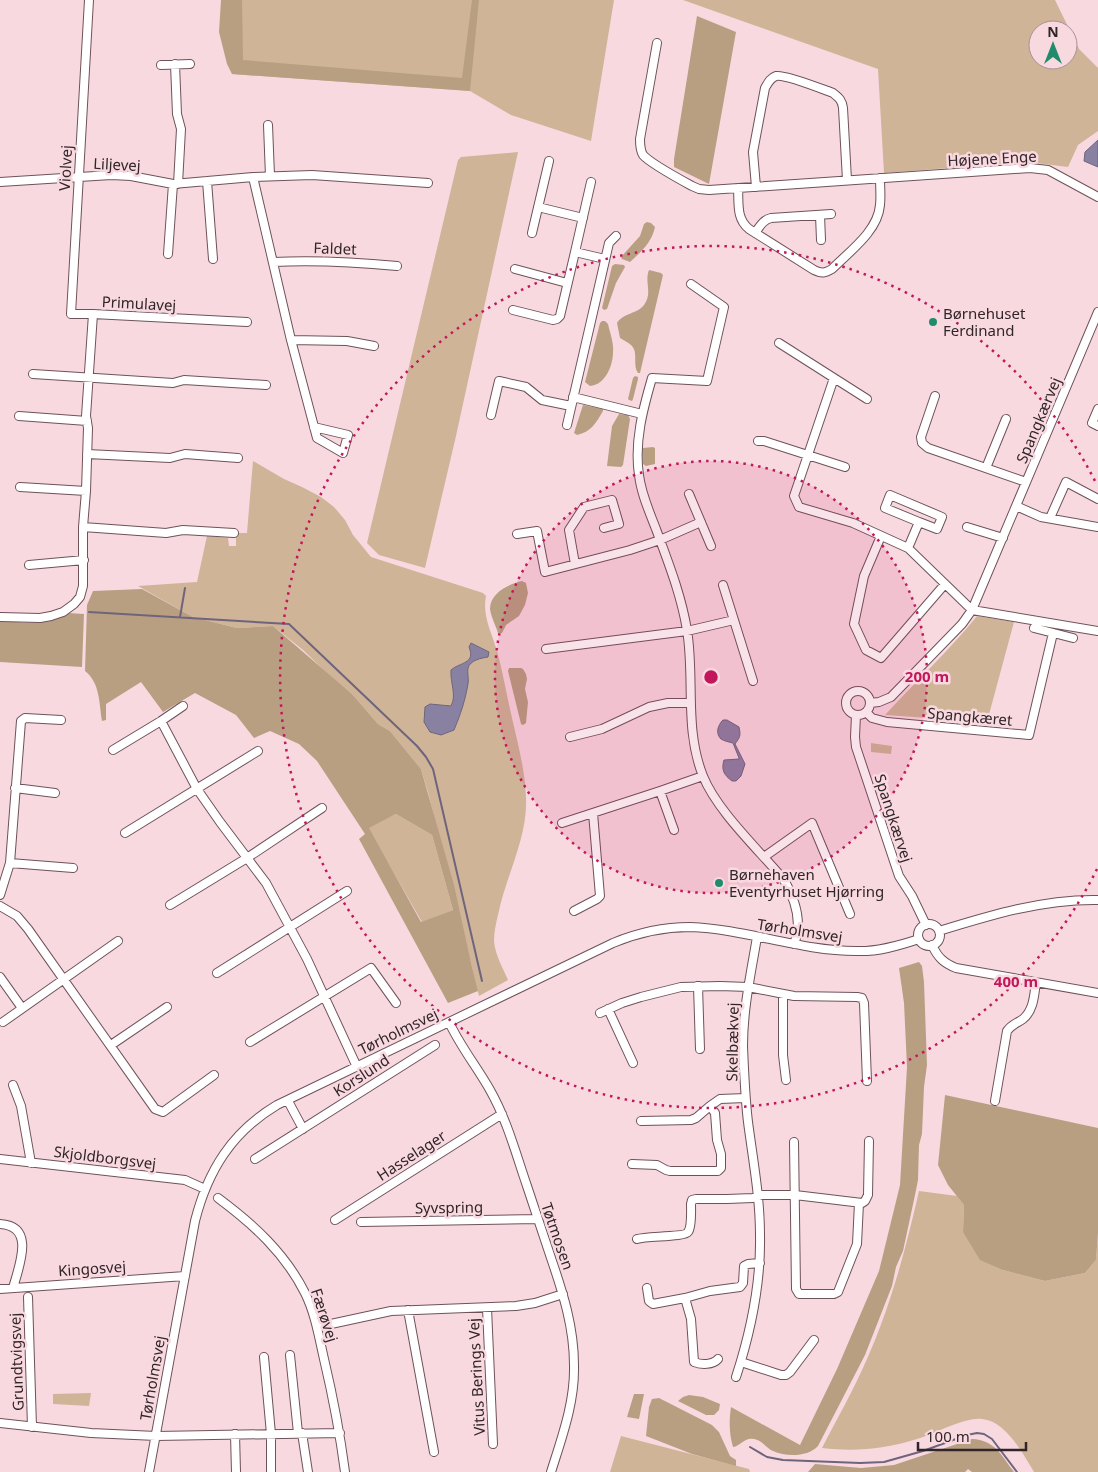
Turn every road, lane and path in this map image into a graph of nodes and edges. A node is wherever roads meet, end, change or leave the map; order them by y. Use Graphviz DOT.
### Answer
graph roads {
  1 [pos="89,0"];
  2 [pos="657,43"];
  3 [pos="174,64"];
  4 [pos="190,64"];
  5 [pos="161,65"];
  6 [pos="268,126"];
  7 [pos="549,161"];
  8 [pos="270,176"];
  9 [pos="78,177"];
  10 [pos="253,177"];
  11 [pos="880,178"];
  12 [pos="847,180"];
  13 [pos="208,181"];
  14 [pos="0,182"];
  15 [pos="592,182"];
  16 [pos="175,184"];
  17 [pos="428,184"];
  18 [pos="756,187"];
  19 [pos="738,188"];
  20 [pos="1098,197"];
  21 [pos="538,207"];
  22 [pos="831,214"];
  23 [pos="820,215"];
  24 [pos="583,218"];
  25 [pos="532,233"];
  26 [pos="755,233"];
  27 [pos="616,236"];
  28 [pos="821,240"];
  29 [pos="574,252"];
  30 [pos="168,254"];
  31 [pos="213,259"];
  32 [pos="605,259"];
  33 [pos="273,262"];
  34 [pos="397,266"];
  35 [pos="515,269"];
  36 [pos="567,283"];
  37 [pos="691,284"];
  38 [pos="512,310"];
  39 [pos="1098,312"];
  40 [pos="93,314"];
  41 [pos="247,322"];
  42 [pos="291,340"];
  43 [pos="779,343"];
  44 [pos="374,346"];
  45 [pos="33,374"];
  46 [pos="88,378"];
  47 [pos="834,378"];
  48 [pos="266,385"];
  49 [pos="935,396"];
  50 [pos="574,397"];
  51 [pos="867,399"];
  52 [pos="571,406"];
  53 [pos="1098,409"];
  54 [pos="642,414"];
  55 [pos="491,415"];
  56 [pos="19,416"];
  57 [pos="1006,419"];
  58 [pos="87,421"];
  59 [pos="567,425"];
  60 [pos="1098,426"];
  61 [pos="314,427"];
  62 [pos="758,441"];
  63 [pos="87,454"];
  64 [pos="807,455"];
  65 [pos="238,458"];
  66 [pos="845,467"];
  67 [pos="986,468"];
  68 [pos="1026,482"];
  69 [pos="20,487"];
  70 [pos="86,491"];
  71 [pos="689,494"];
  72 [pos="1098,499"];
  73 [pos="1016,506"];
  74 [pos="1050,518"];
  75 [pos="701,522"];
  76 [pos="919,522"];
  77 [pos="967,527"];
  78 [pos="1098,527"];
  79 [pos="83,528"];
  80 [pos="604,528"];
  81 [pos="234,534"];
  82 [pos="517,534"];
  83 [pos="881,536"];
  84 [pos="1003,538"];
  85 [pos="660,540"];
  86 [pos="712,546"];
  87 [pos="908,548"];
  88 [pos="84,560"];
  89 [pos="575,564"];
  90 [pos="29,565"];
  91 [pos="945,584"];
  92 [pos="723,585"];
  93 [pos="972,610"];
  94 [pos="0,617"];
  95 [pos="734,620"];
  96 [pos="1034,628"];
  97 [pos="687,631"];
  98 [pos="1098,631"];
  99 [pos="1054,633"];
  100 [pos="1073,638"];
  101 [pos="546,648"];
  102 [pos="753,681"];
  103 [pos="691,703"];
  104 [pos="870,703"];
  105 [pos="183,706"];
  106 [pos="866,712"];
  107 [pos="856,715"];
  108 [pos="61,720"];
  109 [pos="160,721"];
  110 [pos="570,737"];
  111 [pos="113,750"];
  112 [pos="258,750"];
  113 [pos="703,776"];
  114 [pos="15,788"];
  115 [pos="197,789"];
  116 [pos="660,791"];
  117 [pos="55,793"];
  118 [pos="322,808"];
  119 [pos="593,813"];
  120 [pos="562,823"];
  121 [pos="674,830"];
  122 [pos="125,833"];
  123 [pos="764,856"];
  124 [pos="246,858"];
  125 [pos="10,863"];
  126 [pos="73,868"];
  127 [pos="347,891"];
  128 [pos="0,894"];
  129 [pos="1098,900"];
  130 [pos="170,905"];
  131 [pos="0,906"];
  132 [pos="574,911"];
  133 [pos="850,914"];
  134 [pos="926,925"];
  135 [pos="290,926"];
  136 [pos="939,931"];
  137 [pos="757,937"];
  138 [pos="118,940"];
  139 [pos="919,940"];
  140 [pos="794,944"];
  141 [pos="932,946"];
  142 [pos="217,973"];
  143 [pos="0,977"];
  144 [pos="63,979"];
  145 [pos="1036,982"];
  146 [pos="698,986"];
  147 [pos="748,988"];
  148 [pos="1098,993"];
  149 [pos="783,994"];
  150 [pos="324,996"];
  151 [pos="396,1003"];
  152 [pos="168,1007"];
  153 [pos="22,1008"];
  154 [pos="608,1009"];
  155 [pos="600,1013"];
  156 [pos="3,1022"];
  157 [pos="449,1022"];
  158 [pos="250,1042"];
  159 [pos="110,1045"];
  160 [pos="434,1045"];
  161 [pos="700,1049"];
  162 [pos="633,1063"];
  163 [pos="357,1067"];
  164 [pos="214,1075"];
  165 [pos="786,1080"];
  166 [pos="867,1082"];
  167 [pos="13,1085"];
  168 [pos="745,1098"];
  169 [pos="288,1100"];
  170 [pos="995,1101"];
  171 [pos="710,1106"];
  172 [pos="502,1114"];
  173 [pos="641,1121"];
  174 [pos="302,1129"];
  175 [pos="794,1142"];
  176 [pos="869,1142"];
  177 [pos="0,1159"];
  178 [pos="255,1159"];
  179 [pos="31,1163"];
  180 [pos="632,1164"];
  181 [pos="204,1189"];
  182 [pos="795,1195"];
  183 [pos="758,1196"];
  184 [pos="218,1198"];
  185 [pos="859,1203"];
  186 [pos="538,1219"];
  187 [pos="335,1220"];
  188 [pos="360,1222"];
  189 [pos="0,1224"];
  190 [pos="637,1239"];
  191 [pos="760,1263"];
  192 [pos="185,1276"];
  193 [pos="0,1288"];
  194 [pos="13,1288"];
  195 [pos="647,1288"];
  196 [pos="563,1294"];
  197 [pos="28,1297"];
  198 [pos="685,1298"];
  199 [pos="487,1308"];
  200 [pos="408,1310"];
  201 [pos="317,1327"];
  202 [pos="814,1340"];
  203 [pos="290,1355"];
  204 [pos="264,1357"];
  205 [pos="718,1359"];
  206 [pos="741,1362"];
  207 [pos="736,1377"];
  208 [pos="0,1423"];
  209 [pos="32,1427"];
  210 [pos="340,1432"];
  211 [pos="300,1433"];
  212 [pos="235,1434"];
  213 [pos="271,1434"];
  214 [pos="156,1436"];
  215 [pos="493,1444"];
  216 [pos="434,1452"];
  217 [pos="149,1472"];
  218 [pos="236,1472"];
  219 [pos="271,1472"];
  220 [pos="308,1472"];
  221 [pos="345,1472"];
  222 [pos="551,1472"];
  1 -- 9 [label="street, Violvej"];
  2 -- 19 [label="street, Højene Enge"];
  3 -- 4 [label="street"];
  3 -- 5 [label="street"];
  3 -- 16 [label="street"];
  6 -- 8 [label="street"];
  7 -- 21 [label="street"];
  8 -- 10 [label="street, Liljevej"];
  8 -- 17 [label="street, Liljevej"];
  9 -- 14 [label="street, Liljevej"];
  9 -- 16 [label="street, Liljevej"];
  9 -- 40 [label="street, Violvej"];
  10 -- 13 [label="street, Liljevej"];
  10 -- 33 [label="street"];
  11 -- 12 [label="street, Højene Enge"];
  11 -- 20 [label="street, Højene Enge"];
  11 -- 26 [label="street"];
  12 -- 18 [label="street, Højene Enge"];
  12 -- 18 [label="street"];
  13 -- 16 [label="street, Liljevej"];
  13 -- 31 [label="street"];
  15 -- 24 [label="street"];
  16 -- 30 [label="street"];
  18 -- 19 [label="street, Højene Enge"];
  19 -- 26 [label="street"];
  21 -- 24 [label="street"];
  21 -- 25 [label="street"];
  22 -- 23 [label="street"];
  23 -- 26 [label="street"];
  23 -- 28 [label="street"];
  24 -- 29 [label="street"];
  27 -- 32 [label="street"];
  29 -- 32 [label="street"];
  29 -- 36 [label="street"];
  32 -- 50 [label="street"];
  33 -- 34 [label="street, Faldet"];
  33 -- 42 [label="street"];
  35 -- 36 [label="street"];
  36 -- 38 [label="street"];
  37 -- 54 [label="street"];
  39 -- 68 [label="street, Spangkærvej"];
  40 -- 41 [label="street, Primulavej"];
  40 -- 46 [label="street, Primulavej"];
  42 -- 44 [label="street"];
  42 -- 61 [label="street"];
  43 -- 47 [label="street"];
  45 -- 46 [label="street"];
  46 -- 48 [label="street"];
  46 -- 58 [label="street, Primulavej"];
  47 -- 51 [label="street"];
  47 -- 64 [label="street"];
  49 -- 67 [label="street"];
  50 -- 52 [label="street"];
  50 -- 54 [label="street"];
  52 -- 55 [label="street"];
  52 -- 59 [label="street"];
  53 -- 60 [label="street"];
  54 -- 85 [label="street"];
  56 -- 58 [label="street"];
  57 -- 67 [label="street"];
  58 -- 63 [label="street, Primulavej"];
  61 -- 61 [label="street"];
  62 -- 64 [label="street"];
  63 -- 65 [label="street"];
  63 -- 70 [label="street, Primulavej"];
  64 -- 66 [label="street"];
  64 -- 83 [label="street"];
  67 -- 68 [label="street"];
  68 -- 73 [label="street, Spangkærvej"];
  69 -- 70 [label="street"];
  70 -- 79 [label="street, Primulavej"];
  71 -- 75 [label="street"];
  72 -- 74 [label="street"];
  73 -- 74 [label="street"];
  73 -- 84 [label="street, Spangkærvej"];
  74 -- 78 [label="street"];
  75 -- 85 [label="street"];
  75 -- 86 [label="street"];
  76 -- 76 [label="street"];
  76 -- 87 [label="street"];
  77 -- 84 [label="street"];
  79 -- 81 [label="street"];
  79 -- 88 [label="street, Primulavej"];
  80 -- 89 [label="street"];
  82 -- 89 [label="street"];
  83 -- 87 [label="street"];
  83 -- 91 [label="street"];
  84 -- 93 [label="street, Spangkærvej"];
  85 -- 89 [label="street"];
  85 -- 97 [label="street"];
  87 -- 91 [label="street"];
  88 -- 90 [label="street"];
  88 -- 94 [label="street, Primulavej"];
  91 -- 93 [label="street"];
  92 -- 95 [label="street"];
  93 -- 98 [label="street"];
  93 -- 104 [label="street, Spangkærvej"];
  95 -- 97 [label="street"];
  95 -- 102 [label="street"];
  96 -- 99 [label="street"];
  97 -- 101 [label="street"];
  97 -- 103 [label="street"];
  99 -- 100 [label="street"];
  99 -- 106 [label="street, Spangkæret"];
  103 -- 110 [label="street"];
  103 -- 113 [label="street"];
  104 -- 106 [label="street"];
  104 -- 107 [label="street"];
  105 -- 109 [label="street"];
  106 -- 107 [label="street"];
  107 -- 134 [label="street, Spangkærvej"];
  108 -- 114 [label="street"];
  109 -- 111 [label="street"];
  109 -- 115 [label="street"];
  112 -- 115 [label="street"];
  113 -- 116 [label="street"];
  113 -- 123 [label="street"];
  114 -- 117 [label="street"];
  114 -- 125 [label="street"];
  115 -- 122 [label="street"];
  115 -- 124 [label="street"];
  116 -- 119 [label="street"];
  116 -- 121 [label="street"];
  118 -- 124 [label="street"];
  119 -- 120 [label="street"];
  119 -- 132 [label="street"];
  123 -- 133 [label="street"];
  123 -- 140 [label="street"];
  124 -- 130 [label="street"];
  124 -- 135 [label="street"];
  125 -- 126 [label="street"];
  125 -- 128 [label="street"];
  127 -- 135 [label="street"];
  129 -- 136 [label="street"];
  131 -- 144 [label="street"];
  134 -- 136 [label="street"];
  134 -- 139 [label="street"];
  135 -- 142 [label="street"];
  135 -- 150 [label="street"];
  136 -- 141 [label="street"];
  137 -- 140 [label="street, Tørholmsvej"];
  137 -- 147 [label="street, Skelbækvej"];
  137 -- 157 [label="street, Tørholmsvej"];
  138 -- 144 [label="street"];
  139 -- 140 [label="street, Tørholmsvej"];
  139 -- 141 [label="street"];
  141 -- 145 [label="street"];
  143 -- 153 [label="street"];
  144 -- 153 [label="street"];
  144 -- 159 [label="street"];
  145 -- 148 [label="street"];
  145 -- 170 [label="street"];
  146 -- 147 [label="street, Skelbækvej"];
  146 -- 154 [label="street, Skelbækvej"];
  146 -- 161 [label="street"];
  147 -- 149 [label="street, Skelbækvej"];
  147 -- 168 [label="street, Skelbækvej"];
  149 -- 165 [label="street"];
  149 -- 166 [label="street, Skelbækvej"];
  150 -- 151 [label="street"];
  150 -- 158 [label="street"];
  150 -- 163 [label="street"];
  152 -- 159 [label="street"];
  153 -- 156 [label="street"];
  154 -- 155 [label="street, Skelbækvej"];
  154 -- 162 [label="street"];
  157 -- 163 [label="street, Tørholmsvej"];
  157 -- 172 [label="street, Tøtmosen"];
  159 -- 164 [label="street"];
  160 -- 174 [label="street, Korslund"];
  163 -- 169 [label="street, Tørholmsvej"];
  167 -- 179 [label="street"];
  168 -- 171 [label="street, Skelbækvej"];
  168 -- 183 [label="street, Skelbækvej"];
  169 -- 174 [label="street"];
  169 -- 181 [label="street, Tørholmsvej"];
  171 -- 173 [label="street, Skelbækvej"];
  171 -- 180 [label="street"];
  172 -- 186 [label="street, Tøtmosen"];
  172 -- 187 [label="street, Hasselager"];
  174 -- 178 [label="street, Korslund"];
  175 -- 182 [label="street"];
  176 -- 185 [label="street"];
  177 -- 179 [label="street, Skjoldborgsvej"];
  179 -- 181 [label="street, Skjoldborgsvej"];
  181 -- 192 [label="street, Tørholmsvej"];
  182 -- 183 [label="street"];
  182 -- 185 [label="street"];
  182 -- 185 [label="street"];
  183 -- 190 [label="street"];
  183 -- 191 [label="street, Skelbækvej"];
  184 -- 201 [label="street, Færøvej"];
  186 -- 188 [label="street, Syvspring"];
  186 -- 196 [label="street, Tøtmosen"];
  189 -- 194 [label="street"];
  191 -- 198 [label="street"];
  191 -- 206 [label="street, Skelbækvej"];
  192 -- 194 [label="street, Kingosvej"];
  192 -- 214 [label="street, Tørholmsvej"];
  193 -- 194 [label="street, Kingosvej"];
  195 -- 198 [label="street"];
  196 -- 199 [label="street"];
  196 -- 222 [label="street, Tøtmosen"];
  197 -- 209 [label="street, Grundtvigsvej"];
  198 -- 205 [label="street"];
  199 -- 200 [label="street"];
  199 -- 215 [label="street, Vitus Berings Vej"];
  200 -- 201 [label="street"];
  200 -- 216 [label="street"];
  201 -- 210 [label="street, Færøvej"];
  202 -- 206 [label="street"];
  203 -- 211 [label="street"];
  204 -- 213 [label="street"];
  206 -- 207 [label="street, Skelbækvej"];
  208 -- 209 [label="street, Grundtvigsvej"];
  209 -- 214 [label="street, Grundtvigsvej"];
  210 -- 211 [label="street, Grundtvigsvej"];
  210 -- 221 [label="street, Færøvej"];
  211 -- 213 [label="street, Grundtvigsvej"];
  211 -- 220 [label="street"];
  212 -- 213 [label="street, Grundtvigsvej"];
  212 -- 214 [label="street, Grundtvigsvej"];
  212 -- 218 [label="street"];
  213 -- 219 [label="street"];
  214 -- 217 [label="street, Tørholmsvej"];
}
